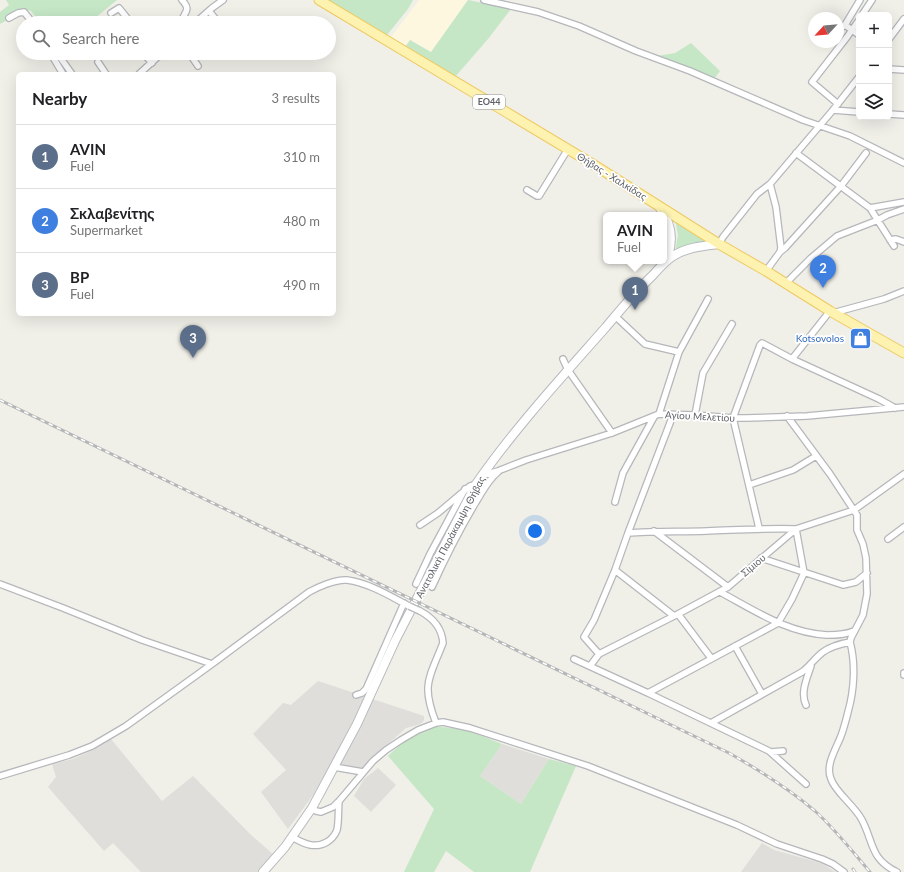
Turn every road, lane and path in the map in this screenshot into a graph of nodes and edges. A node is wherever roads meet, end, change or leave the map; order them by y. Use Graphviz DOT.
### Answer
graph roads {
  1 [pos="182,0"];
  2 [pos="223,0"];
  3 [pos="319,0"];
  4 [pos="484,0"];
  5 [pos="860,0"];
  6 [pos="872,0"];
  7 [pos="209,11"];
  8 [pos="864,12"];
  9 [pos="112,13"];
  10 [pos="27,16"];
  11 [pos="125,16"];
  12 [pos="184,16"];
  13 [pos="204,16"];
  14 [pos="213,16"];
  15 [pos="9,18"];
  16 [pos="904,19"];
  17 [pos="845,24"];
  18 [pos="856,24"];
  19 [pos="852,30"];
  20 [pos="856,33"];
  21 [pos="892,34"];
  22 [pos="56,60"];
  23 [pos="59,60"];
  24 [pos="149,60"];
  25 [pos="155,60"];
  26 [pos="194,60"];
  27 [pos="98,62"];
  28 [pos="152,63"];
  29 [pos="198,66"];
  30 [pos="892,69"];
  31 [pos="904,70"];
  32 [pos="62,72"];
  33 [pos="70,72"];
  34 [pos="105,72"];
  35 [pos="141,72"];
  36 [pos="856,82"];
  37 [pos="838,104"];
  38 [pos="833,110"];
  39 [pos="856,112"];
  40 [pos="892,114"];
  41 [pos="904,115"];
  42 [pos="819,126"];
  43 [pos="568,149"];
  44 [pos="796,153"];
  45 [pos="866,153"];
  46 [pos="904,163"];
  47 [pos="770,184"];
  48 [pos="840,186"];
  49 [pos="527,190"];
  50 [pos="904,202"];
  51 [pos="659,205"];
  52 [pos="870,208"];
  53 [pos="904,210"];
  54 [pos="664,212"];
  55 [pos="667,218"];
  56 [pos="878,220"];
  57 [pos="890,240"];
  58 [pos="904,242"];
  59 [pos="719,244"];
  60 [pos="894,246"];
  61 [pos="780,252"];
  62 [pos="667,258"];
  63 [pos="667,261"];
  64 [pos="663,264"];
  65 [pos="766,271"];
  66 [pos="786,283"];
  67 [pos="904,291"];
  68 [pos="708,299"];
  69 [pos="832,312"];
  70 [pos="615,316"];
  71 [pos="732,324"];
  72 [pos="679,352"];
  73 [pos="904,353"];
  74 [pos="792,358"];
  75 [pos="563,359"];
  76 [pos="568,370"];
  77 [pos="895,408"];
  78 [pos="904,408"];
  79 [pos="656,415"];
  80 [pos="673,415"];
  81 [pos="694,415"];
  82 [pos="787,416"];
  83 [pos="733,418"];
  84 [pos="612,433"];
  85 [pos="816,456"];
  86 [pos="498,471"];
  87 [pos="904,474"];
  88 [pos="483,475"];
  89 [pos="476,484"];
  90 [pos="748,485"];
  91 [pos="465,490"];
  92 [pos="615,502"];
  93 [pos="854,510"];
  94 [pos="420,524"];
  95 [pos="904,527"];
  96 [pos="759,528"];
  97 [pos="796,530"];
  98 [pos="654,531"];
  99 [pos="628,533"];
  100 [pos="888,539"];
  101 [pos="761,558"];
  102 [pos="615,570"];
  103 [pos="804,573"];
  104 [pos="867,573"];
  105 [pos="0,584"];
  106 [pos="416,584"];
  107 [pos="432,587"];
  108 [pos="728,587"];
  109 [pos="720,592"];
  110 [pos="406,604"];
  111 [pos="676,615"];
  112 [pos="778,623"];
  113 [pos="854,631"];
  114 [pos="850,642"];
  115 [pos="735,646"];
  116 [pos="598,654"];
  117 [pos="711,658"];
  118 [pos="574,659"];
  119 [pos="212,664"];
  120 [pos="590,666"];
  121 [pos="811,666"];
  122 [pos="648,693"];
  123 [pos="762,694"];
  124 [pos="356,695"];
  125 [pos="806,705"];
  126 [pos="436,723"];
  127 [pos="710,723"];
  128 [pos="783,751"];
  129 [pos="770,752"];
  130 [pos="334,767"];
  131 [pos="363,772"];
  132 [pos="0,776"];
  133 [pos="806,784"];
  134 [pos="339,801"];
  135 [pos="312,808"];
  136 [pos="292,837"];
  137 [pos="263,872"];
  138 [pos="844,872"];
  139 [pos="897,872"];
  1 -- 12 [label="street"];
  2 -- 7 [label="street"];
  3 -- 43 [label="main road, Θήβας - Χαλκίδας / ΕΟ44"];
  4 -- 42 [label="street"];
  5 -- 17 [label="street"];
  6 -- 8 [label="street"];
  7 -- 13 [label="street"];
  7 -- 14 [label="street"];
  9 -- 11 [label="street"];
  10 -- 15 [label="street"];
  16 -- 21 [label="street"];
  17 -- 19 [label="street"];
  18 -- 19 [label="street"];
  19 -- 20 [label="street"];
  19 -- 37 [label="street"];
  22 -- 32 [label="street"];
  23 -- 33 [label="street"];
  24 -- 28 [label="street"];
  25 -- 28 [label="street"];
  26 -- 29 [label="street"];
  27 -- 34 [label="street"];
  28 -- 35 [label="street"];
  30 -- 31 [label="street"];
  36 -- 37 [label="street"];
  37 -- 38 [label="street"];
  38 -- 39 [label="street"];
  38 -- 42 [label="street"];
  40 -- 41 [label="street"];
  42 -- 44 [label="street"];
  42 -- 46 [label="street"];
  43 -- 49 [label="street"];
  43 -- 51 [label="main road, Θήβας - Χαλκίδας / ΕΟ44"];
  44 -- 47 [label="street"];
  44 -- 48 [label="street"];
  45 -- 48 [label="street"];
  47 -- 59 [label="street"];
  47 -- 61 [label="street"];
  48 -- 52 [label="street"];
  48 -- 61 [label="street"];
  50 -- 52 [label="street"];
  51 -- 54 [label="main road"];
  51 -- 59 [label="main road, Θήβας - Χαλκίδας / ΕΟ44"];
  52 -- 56 [label="street"];
  53 -- 56 [label="street"];
  55 -- 62 [label="main road"];
  56 -- 57 [label="street"];
  56 -- 66 [label="street"];
  57 -- 58 [label="street"];
  57 -- 60 [label="street"];
  59 -- 63 [label="main road, Ανατολική Παράκαμψη Θήβας"];
  59 -- 65 [label="main road, Θήβας - Χαλκίδας / ΕΟ44"];
  61 -- 65 [label="street"];
  64 -- 70 [label="main road, Ανατολική Παράκαμψη Θήβας"];
  65 -- 66 [label="main road, Θήβας - Χαλκίδας / ΕΟ44"];
  66 -- 69 [label="main road, Θήβας - Χαλκίδας / ΕΟ44"];
  67 -- 69 [label="street"];
  68 -- 72 [label="street"];
  69 -- 73 [label="main road, Θήβας - Χαλκίδας / ΕΟ44"];
  69 -- 74 [label="street"];
  70 -- 72 [label="street"];
  70 -- 76 [label="main road, Ανατολική Παράκαμψη Θήβας"];
  71 -- 81 [label="street"];
  72 -- 79 [label="street"];
  74 -- 77 [label="street"];
  74 -- 83 [label="street"];
  75 -- 76 [label="street"];
  76 -- 84 [label="street"];
  76 -- 88 [label="main road, Ανατολική Παράκαμψη Θήβας"];
  77 -- 78 [label="street, Αγίου Μελετίου"];
  77 -- 82 [label="street, Αγίου Μελετίου"];
  79 -- 80 [label="street, Αγίου Μελετίου"];
  79 -- 84 [label="street, Αγίου Μελετίου"];
  79 -- 92 [label="street"];
  80 -- 81 [label="street, Αγίου Μελετίου"];
  80 -- 99 [label="street"];
  81 -- 83 [label="street, Αγίου Μελετίου"];
  82 -- 83 [label="street, Αγίου Μελετίου"];
  82 -- 85 [label="street"];
  83 -- 90 [label="street"];
  84 -- 86 [label="street, Αγίου Μελετίου"];
  85 -- 90 [label="street"];
  85 -- 93 [label="street"];
  86 -- 88 [label="street, Αγίου Μελετίου"];
  86 -- 107 [label="street"];
  87 -- 93 [label="street, Σίμιου"];
  88 -- 89 [label="main road, Ανατολική Παράκαμψη Θήβας"];
  89 -- 91 [label="street"];
  89 -- 130 [label="main road, Ανατολική Παράκαμψη Θήβας"];
  90 -- 96 [label="street"];
  91 -- 94 [label="street"];
  91 -- 106 [label="street"];
  93 -- 97 [label="street, Σίμιου"];
  93 -- 104 [label="street"];
  95 -- 100 [label="street"];
  96 -- 97 [label="street"];
  96 -- 98 [label="street"];
  97 -- 101 [label="street, Σίμιου"];
  97 -- 103 [label="street"];
  98 -- 99 [label="street"];
  98 -- 108 [label="street"];
  99 -- 102 [label="street"];
  101 -- 103 [label="street"];
  101 -- 108 [label="street, Σίμιου"];
  102 -- 111 [label="street"];
  102 -- 116 [label="street"];
  103 -- 104 [label="street"];
  103 -- 112 [label="street"];
  104 -- 113 [label="street"];
  105 -- 119 [label="street"];
  108 -- 109 [label="street, Σίμιου"];
  109 -- 111 [label="street, Σίμιου"];
  109 -- 112 [label="street"];
  110 -- 119 [label="street"];
  110 -- 124 [label="street"];
  110 -- 126 [label="street, bridge"];
  111 -- 116 [label="street, Σίμιου"];
  111 -- 117 [label="street"];
  112 -- 113 [label="street"];
  112 -- 115 [label="street"];
  113 -- 114 [label="street"];
  114 -- 121 [label="street"];
  114 -- 139 [label="street"];
  115 -- 117 [label="street"];
  115 -- 123 [label="street"];
  116 -- 120 [label="street"];
  117 -- 122 [label="street"];
  118 -- 120 [label="street"];
  119 -- 132 [label="street"];
  120 -- 122 [label="street"];
  121 -- 123 [label="street"];
  121 -- 125 [label="street"];
  122 -- 127 [label="street"];
  123 -- 127 [label="street"];
  126 -- 131 [label="street"];
  126 -- 138 [label="street"];
  127 -- 129 [label="street"];
  128 -- 129 [label="street"];
  129 -- 133 [label="street"];
  130 -- 131 [label="street"];
  130 -- 135 [label="main road, Ανατολική Παράκαμψη Θήβας"];
  131 -- 134 [label="street"];
  134 -- 135 [label="street"];
  134 -- 136 [label="street"];
  135 -- 136 [label="main road, Ανατολική Παράκαμψη Θήβας"];
  136 -- 137 [label="main road, Ανατολική Παράκαμψη Θήβας"];
}
